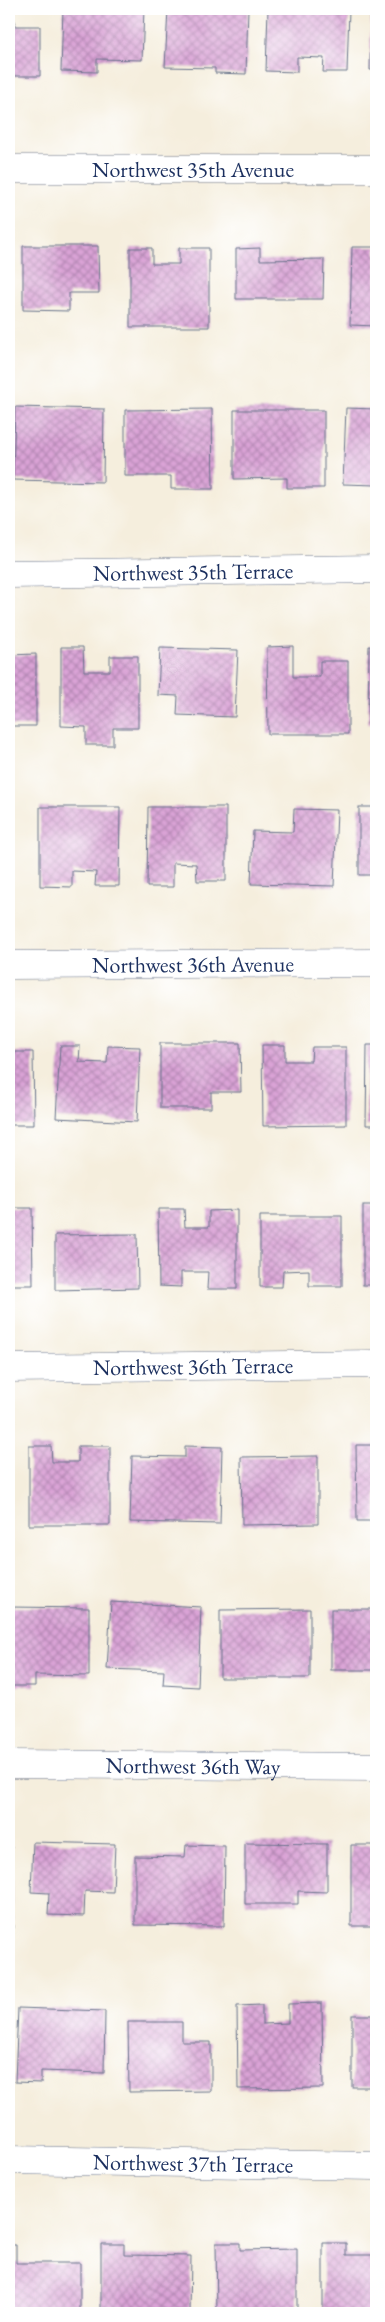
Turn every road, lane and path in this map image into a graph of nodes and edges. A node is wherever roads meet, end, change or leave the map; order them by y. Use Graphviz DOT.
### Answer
graph roads {
  1 [pos="9,169"];
  2 [pos="376,169"];
  3 [pos="376,569"];
  4 [pos="9,574"];
  5 [pos="376,963"];
  6 [pos="9,965"];
  7 [pos="376,1364"];
  8 [pos="9,1368"];
  9 [pos="9,1764"];
  10 [pos="376,1767"];
  11 [pos="9,2160"];
  12 [pos="376,2166"];
  1 -- 2 [label="street, Northwest 35th Avenue"];
  3 -- 4 [label="street, Northwest 35th Terrace"];
  5 -- 6 [label="street, Northwest 36th Avenue"];
  7 -- 8 [label="street, Northwest 36th Terrace"];
  9 -- 10 [label="street, Northwest 36th Way"];
  11 -- 12 [label="street, Northwest 37th Terrace"];
}
